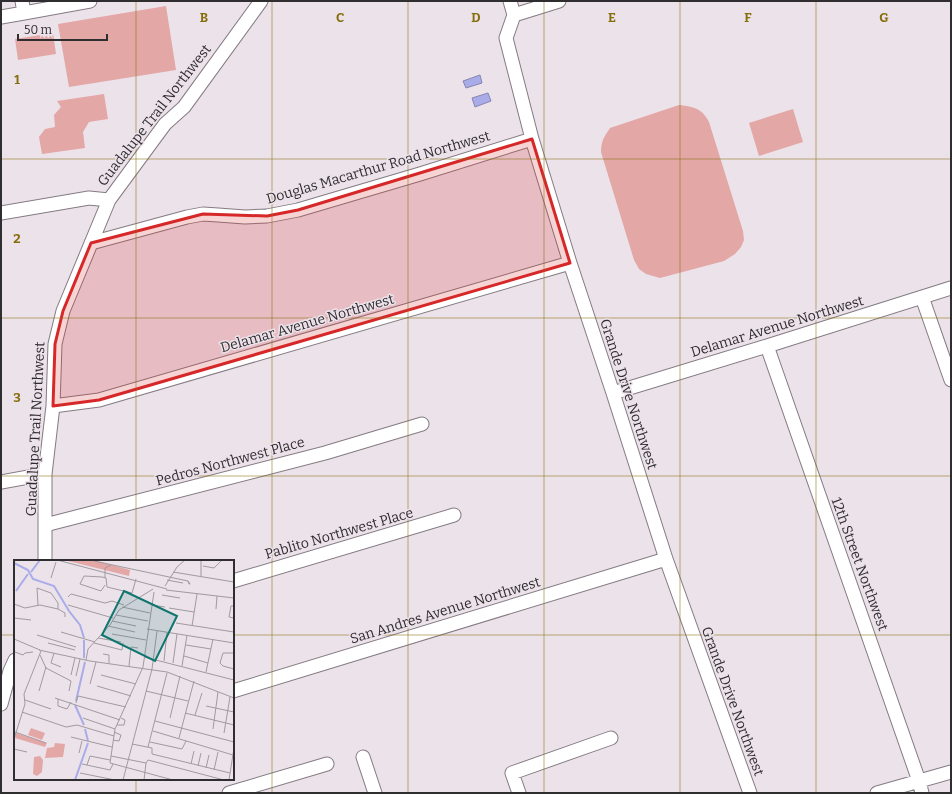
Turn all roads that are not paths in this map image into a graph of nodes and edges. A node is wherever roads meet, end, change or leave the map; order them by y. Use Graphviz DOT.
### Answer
graph roads {
  1 [pos="90,1"];
  2 [pos="260,1"];
  3 [pos="510,1"];
  4 [pos="560,1"];
  5 [pos="23,7"];
  6 [pos="514,15"];
  7 [pos="1,16"];
  8 [pos="532,139"];
  9 [pos="109,200"];
  10 [pos="1,213"];
  11 [pos="91,243"];
  12 [pos="570,263"];
  13 [pos="951,288"];
  14 [pos="922,297"];
  15 [pos="766,346"];
  16 [pos="951,380"];
  17 [pos="613,393"];
  18 [pos="53,406"];
  19 [pos="422,424"];
  20 [pos="46,474"];
  21 [pos="1,482"];
  22 [pos="454,515"];
  23 [pos="45,525"];
  24 [pos="666,559"];
  25 [pos="45,560"];
  26 [pos="234,581"];
  27 [pos="14,662"];
  28 [pos="234,690"];
  29 [pos="1,704"];
  30 [pos="611,738"];
  31 [pos="363,757"];
  32 [pos="327,764"];
  33 [pos="951,772"];
  34 [pos="921,787"];
  35 [pos="229,793"];
  36 [pos="375,793"];
  37 [pos="519,793"];
  38 [pos="750,793"];
  39 [pos="877,793"];
  1 -- 5 [label="street"];
  2 -- 9 [label="street, Guadalupe Trail Northwest"];
  3 -- 6 [label="street"];
  4 -- 6 [label="street"];
  5 -- 7 [label="street"];
  6 -- 8 [label="street, Grande Drive Northwest"];
  8 -- 11 [label="street, Douglas Macarthur Road Northwest"];
  8 -- 12 [label="street, Grande Drive Northwest"];
  9 -- 10 [label="street"];
  9 -- 11 [label="street, Guadalupe Trail Northwest"];
  11 -- 18 [label="street, Guadalupe Trail Northwest"];
  12 -- 17 [label="street, Grande Drive Northwest"];
  12 -- 18 [label="street, Delamar Avenue Northwest"];
  13 -- 14 [label="street, Delamar Avenue Northwest"];
  14 -- 15 [label="street, Delamar Avenue Northwest"];
  14 -- 16 [label="street"];
  15 -- 17 [label="street, Delamar Avenue Northwest"];
  15 -- 34 [label="street, 12th Street Northwest"];
  17 -- 24 [label="street, Grande Drive Northwest"];
  18 -- 20 [label="street, Guadalupe Trail Northwest"];
  19 -- 23 [label="street, Pedros Northwest Place"];
  20 -- 21 [label="street"];
  20 -- 23 [label="street, Guadalupe Trail Northwest"];
  22 -- 26 [label="street, Pablito Northwest Place"];
  23 -- 25 [label="street, Guadalupe Trail Northwest"];
  24 -- 28 [label="street, San Andres Avenue Northwest"];
  24 -- 38 [label="street, Grande Drive Northwest"];
  27 -- 29 [label="street"];
  30 -- 37 [label="street"];
  31 -- 36 [label="street"];
  32 -- 35 [label="street"];
  33 -- 34 [label="street"];
  34 -- 39 [label="street"];
}
